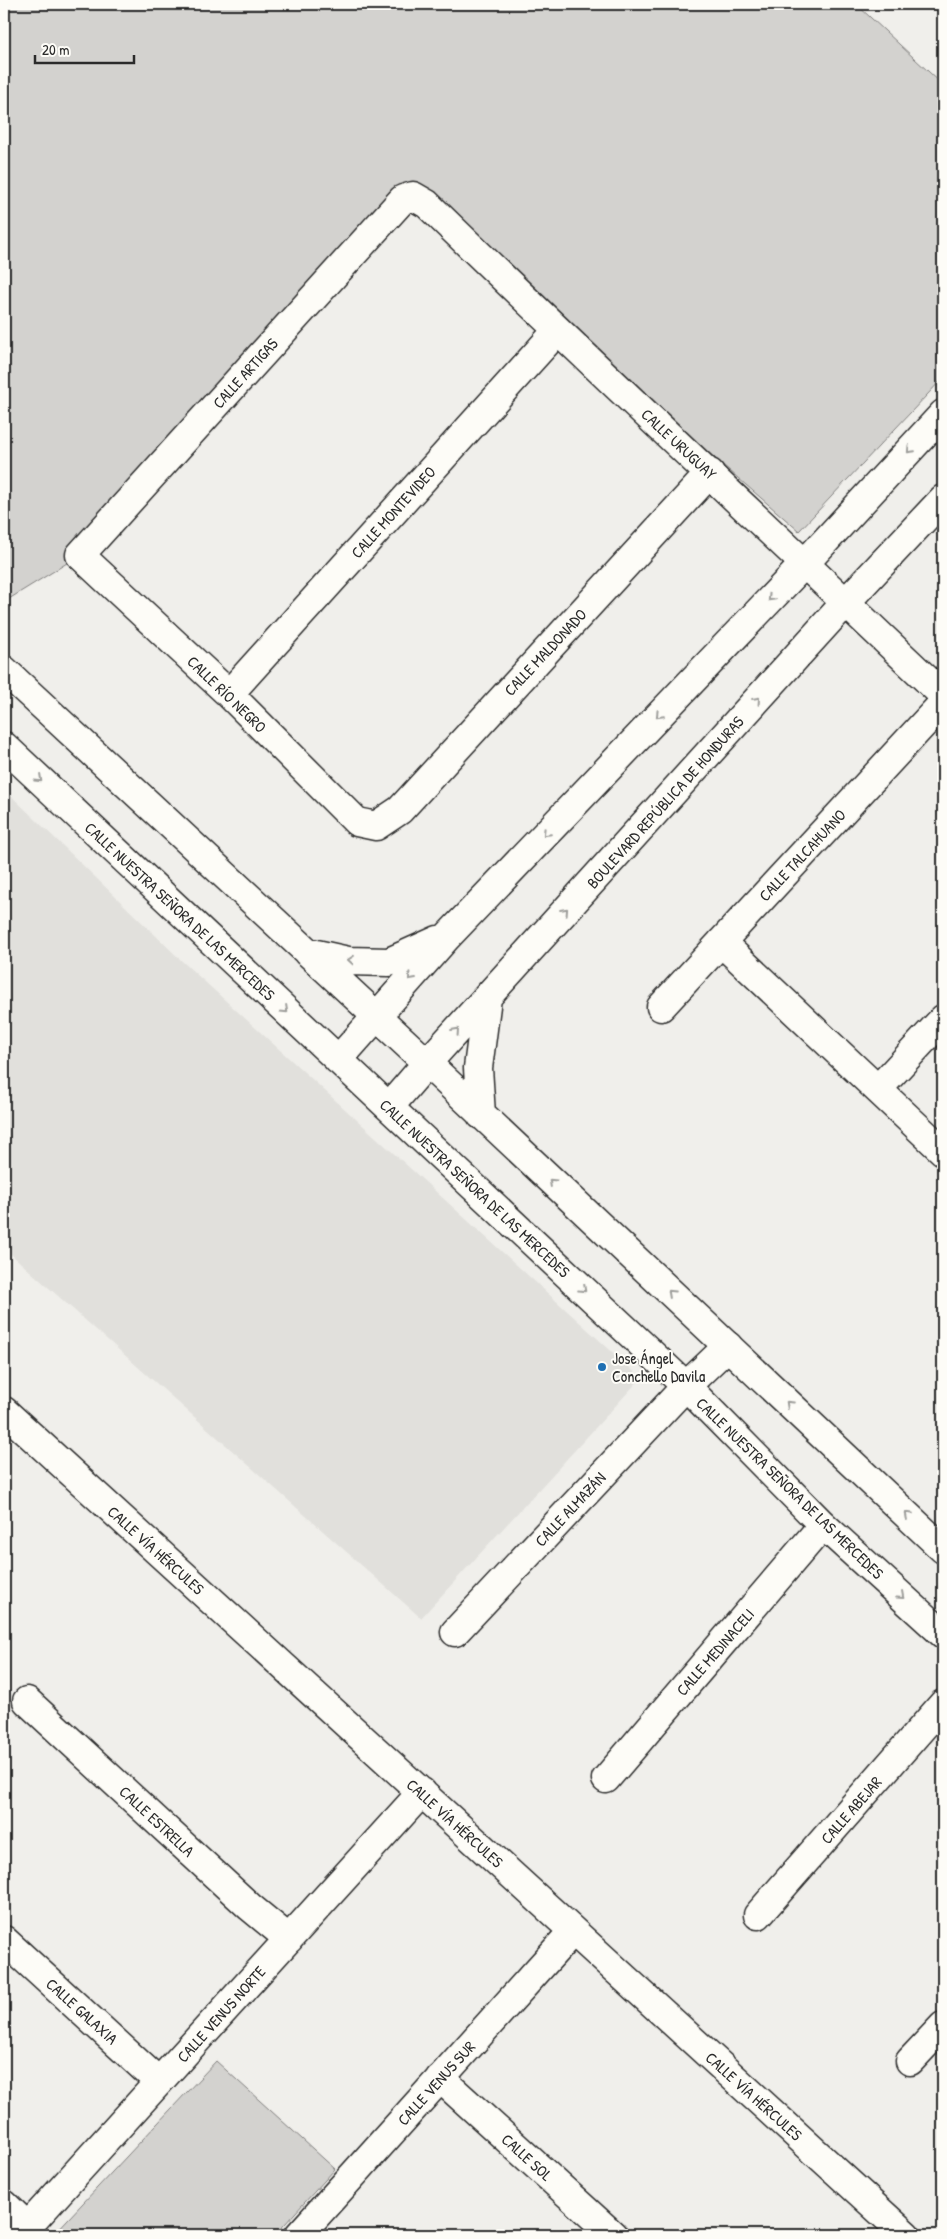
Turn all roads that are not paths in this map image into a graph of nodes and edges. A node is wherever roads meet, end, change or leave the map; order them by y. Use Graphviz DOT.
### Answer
graph roads {
  1 [pos="413,196"];
  2 [pos="557,331"];
  3 [pos="943,414"];
  4 [pos="710,473"];
  5 [pos="943,499"];
  6 [pos="80,555"];
  7 [pos="805,563"];
  8 [pos="846,602"];
  9 [pos="4,670"];
  10 [pos="229,694"];
  11 [pos="943,695"];
  12 [pos="943,703"];
  13 [pos="4,746"];
  14 [pos="376,826"];
  15 [pos="447,937"];
  16 [pos="721,942"];
  17 [pos="307,952"];
  18 [pos="486,998"];
  19 [pos="661,1007"];
  20 [pos="376,1016"];
  21 [pos="943,1019"];
  22 [pos="338,1060"];
  23 [pos="427,1063"];
  24 [pos="878,1090"];
  25 [pos="389,1107"];
  26 [pos="481,1114"];
  27 [pos="943,1151"];
  28 [pos="728,1346"];
  29 [pos="686,1386"];
  30 [pos="4,1411"];
  31 [pos="824,1525"];
  32 [pos="943,1549"];
  33 [pos="455,1632"];
  34 [pos="943,1634"];
  35 [pos="27,1701"];
  36 [pos="943,1704"];
  37 [pos="606,1778"];
  38 [pos="422,1792"];
  39 [pos="758,1915"];
  40 [pos="573,1931"];
  41 [pos="289,1939"];
  42 [pos="4,1940"];
  43 [pos="943,2026"];
  44 [pos="910,2061"];
  45 [pos="440,2078"];
  46 [pos="159,2082"];
  47 [pos="4,2204"];
  48 [pos="24,2231"];
  49 [pos="312,2231"];
  50 [pos="613,2235"];
  51 [pos="906,2235"];
  1 -- 2 [label="street, CALLE URUGUAY"];
  1 -- 6 [label="street, CALLE ARTIGAS"];
  2 -- 4 [label="street, CALLE URUGUAY"];
  2 -- 10 [label="street, CALLE MONTEVIDEO"];
  3 -- 7 [label="street, one-way"];
  4 -- 7 [label="street, CALLE URUGUAY"];
  4 -- 14 [label="street, CALLE MALDONADO"];
  5 -- 8 [label="street, BOULEVARD REPÚBLICA DE HONDURAS"];
  6 -- 10 [label="street, CALLE RÍO NEGRO"];
  7 -- 8 [label="street, CALLE URUGUAY"];
  7 -- 15 [label="street, one-way"];
  8 -- 11 [label="street, CALLE URUGUAY"];
  18 -- 8 [label="street, BOULEVARD REPÚBLICA DE HONDURAS, one-way"];
  9 -- 17 [label="street"];
  10 -- 14 [label="street, CALLE RÍO NEGRO"];
  12 -- 16 [label="street, CALLE TALCAHUANO"];
  13 -- 22 [label="street, CALLE NUESTRA SEÑORA DE LAS MERCEDES, one-way"];
  15 -- 17 [label="street, one-way"];
  15 -- 20 [label="street, one-way"];
  16 -- 19 [label="street, CALLE TALCAHUANO"];
  16 -- 24 [label="street"];
  17 -- 20 [label="street"];
  23 -- 18 [label="street, BOULEVARD REPÚBLICA DE HONDURAS, one-way"];
  18 -- 26 [label="street"];
  20 -- 22 [label="street"];
  20 -- 23 [label="street"];
  21 -- 24 [label="street"];
  22 -- 25 [label="street, CALLE NUESTRA SEÑORA DE LAS MERCEDES"];
  23 -- 25 [label="street, BOULEVARD REPÚBLICA DE HONDURAS"];
  23 -- 26 [label="street"];
  24 -- 27 [label="street"];
  25 -- 29 [label="street, CALLE NUESTRA SEÑORA DE LAS MERCEDES, one-way"];
  28 -- 26 [label="street, one-way"];
  28 -- 29 [label="street, CALLE ALMAZÁN"];
  32 -- 28 [label="street, one-way"];
  29 -- 31 [label="street, CALLE NUESTRA SEÑORA DE LAS MERCEDES"];
  29 -- 33 [label="street, CALLE ALMAZÁN"];
  30 -- 38 [label="street, CALLE VÍA HÉRCULES"];
  31 -- 34 [label="street, CALLE NUESTRA SEÑORA DE LAS MERCEDES, one-way"];
  31 -- 37 [label="street, CALLE MEDINACELI"];
  35 -- 41 [label="street, CALLE ESTRELLA"];
  36 -- 39 [label="street, CALLE ABEJAR"];
  38 -- 40 [label="street, CALLE VÍA HÉRCULES"];
  38 -- 41 [label="street, CALLE VENUS NORTE"];
  40 -- 45 [label="street, CALLE VENUS SUR"];
  40 -- 51 [label="street, CALLE VÍA HÉRCULES"];
  41 -- 46 [label="street, CALLE VENUS NORTE"];
  42 -- 46 [label="street, CALLE GALAXIA"];
  43 -- 44 [label="street"];
  45 -- 49 [label="street, CALLE VENUS SUR"];
  45 -- 50 [label="street, CALLE SOL"];
  46 -- 48 [label="street, CALLE VENUS NORTE"];
  47 -- 48 [label="street"];
}
